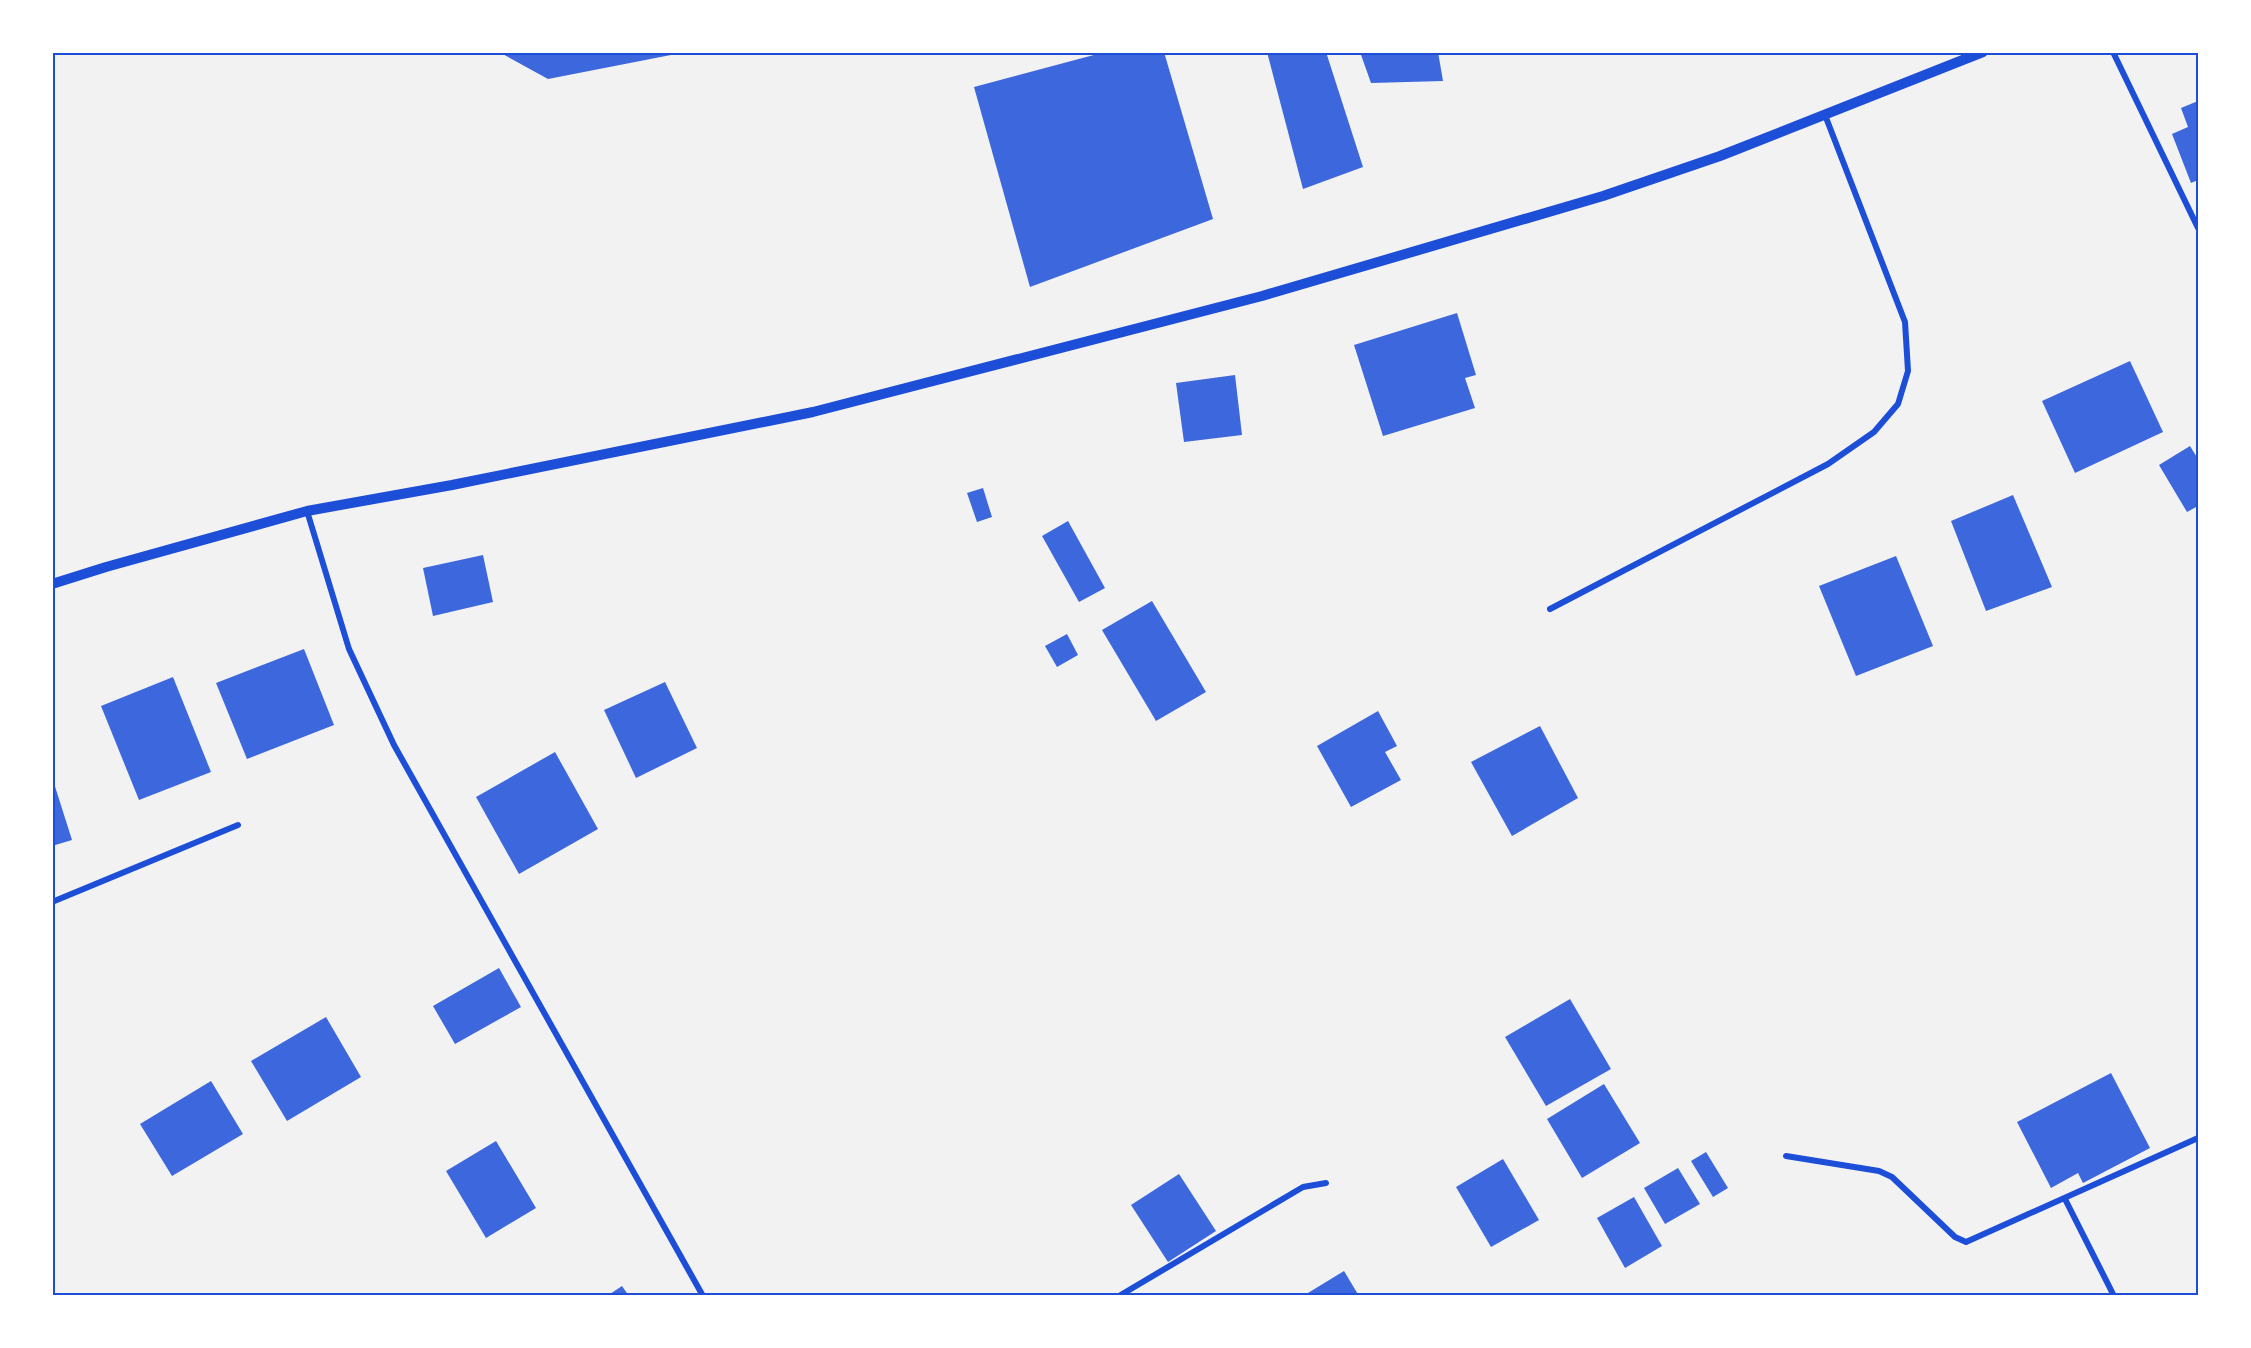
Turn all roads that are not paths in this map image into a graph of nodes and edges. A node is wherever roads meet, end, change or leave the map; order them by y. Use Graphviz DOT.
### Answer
graph roads {
  1 [pos="1983,52"];
  2 [pos="2113,52"];
  3 [pos="1825,115"];
  4 [pos="2199,228"];
  5 [pos="308,511"];
  6 [pos="52,584"];
  7 [pos="1550,609"];
  8 [pos="238,825"];
  9 [pos="52,902"];
  10 [pos="2199,1138"];
  11 [pos="1786,1156"];
  12 [pos="1326,1182"];
  13 [pos="2065,1199"];
  14 [pos="703,1296"];
  15 [pos="1119,1296"];
  16 [pos="2114,1296"];
  1 -- 3 [label="street"];
  2 -- 4 [label="street"];
  3 -- 5 [label="street"];
  3 -- 7 [label="street"];
  5 -- 6 [label="street"];
  5 -- 14 [label="street"];
  8 -- 9 [label="street"];
  10 -- 13 [label="street"];
  11 -- 13 [label="street"];
  12 -- 15 [label="street"];
  13 -- 16 [label="street"];
}
